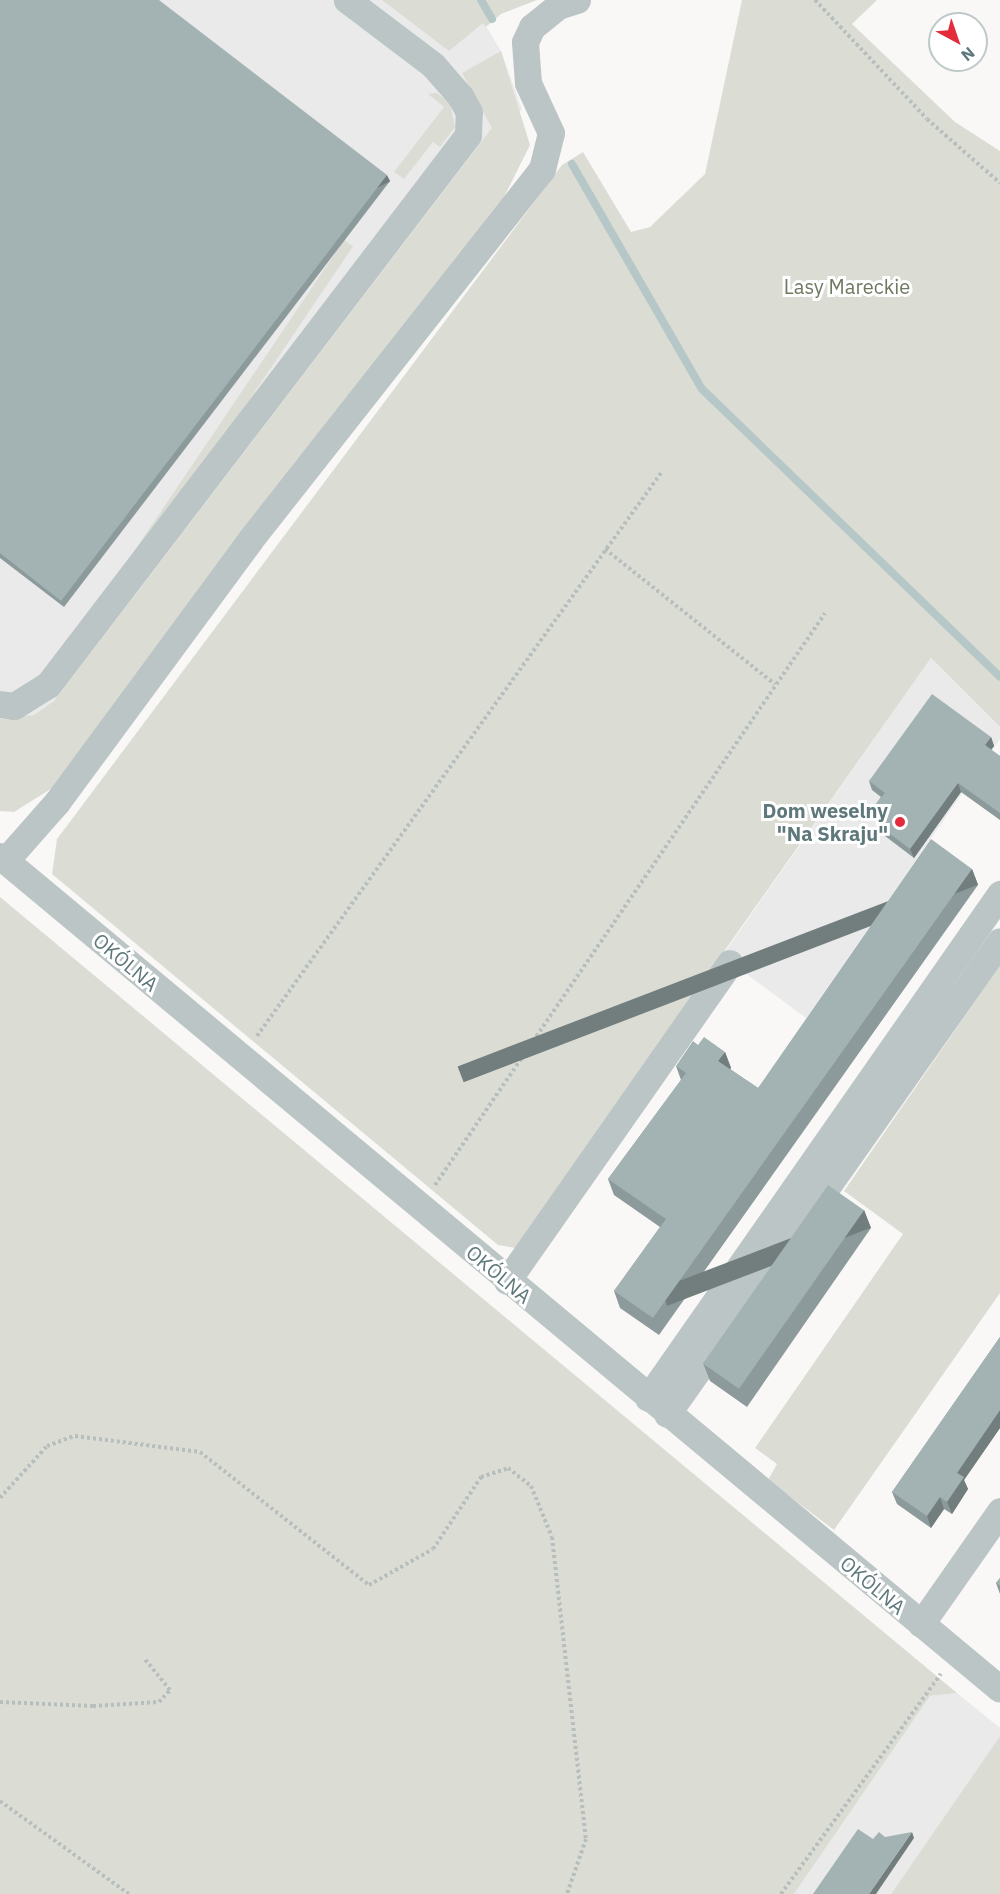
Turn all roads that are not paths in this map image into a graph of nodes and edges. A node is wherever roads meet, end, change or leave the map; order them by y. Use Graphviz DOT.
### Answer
graph roads {
  1 [pos="347,0"];
  2 [pos="577,0"];
  3 [pos="0,704"];
  4 [pos="3,859"];
  5 [pos="1000,894"];
  6 [pos="1000,941"];
  7 [pos="730,963"];
  8 [pos="507,1281"];
  9 [pos="657,1406"];
  10 [pos="1000,1511"];
  11 [pos="921,1624"];
  12 [pos="1000,1689"];
  1 -- 3 [label="street"];
  2 -- 4 [label="street"];
  4 -- 8 [label="street, OKÓLNA"];
  5 -- 9 [label="street"];
  6 -- 9 [label="street"];
  7 -- 8 [label="street"];
  8 -- 9 [label="street, OKÓLNA"];
  9 -- 11 [label="street, OKÓLNA"];
  10 -- 11 [label="street"];
  11 -- 12 [label="street, OKÓLNA"];
}
